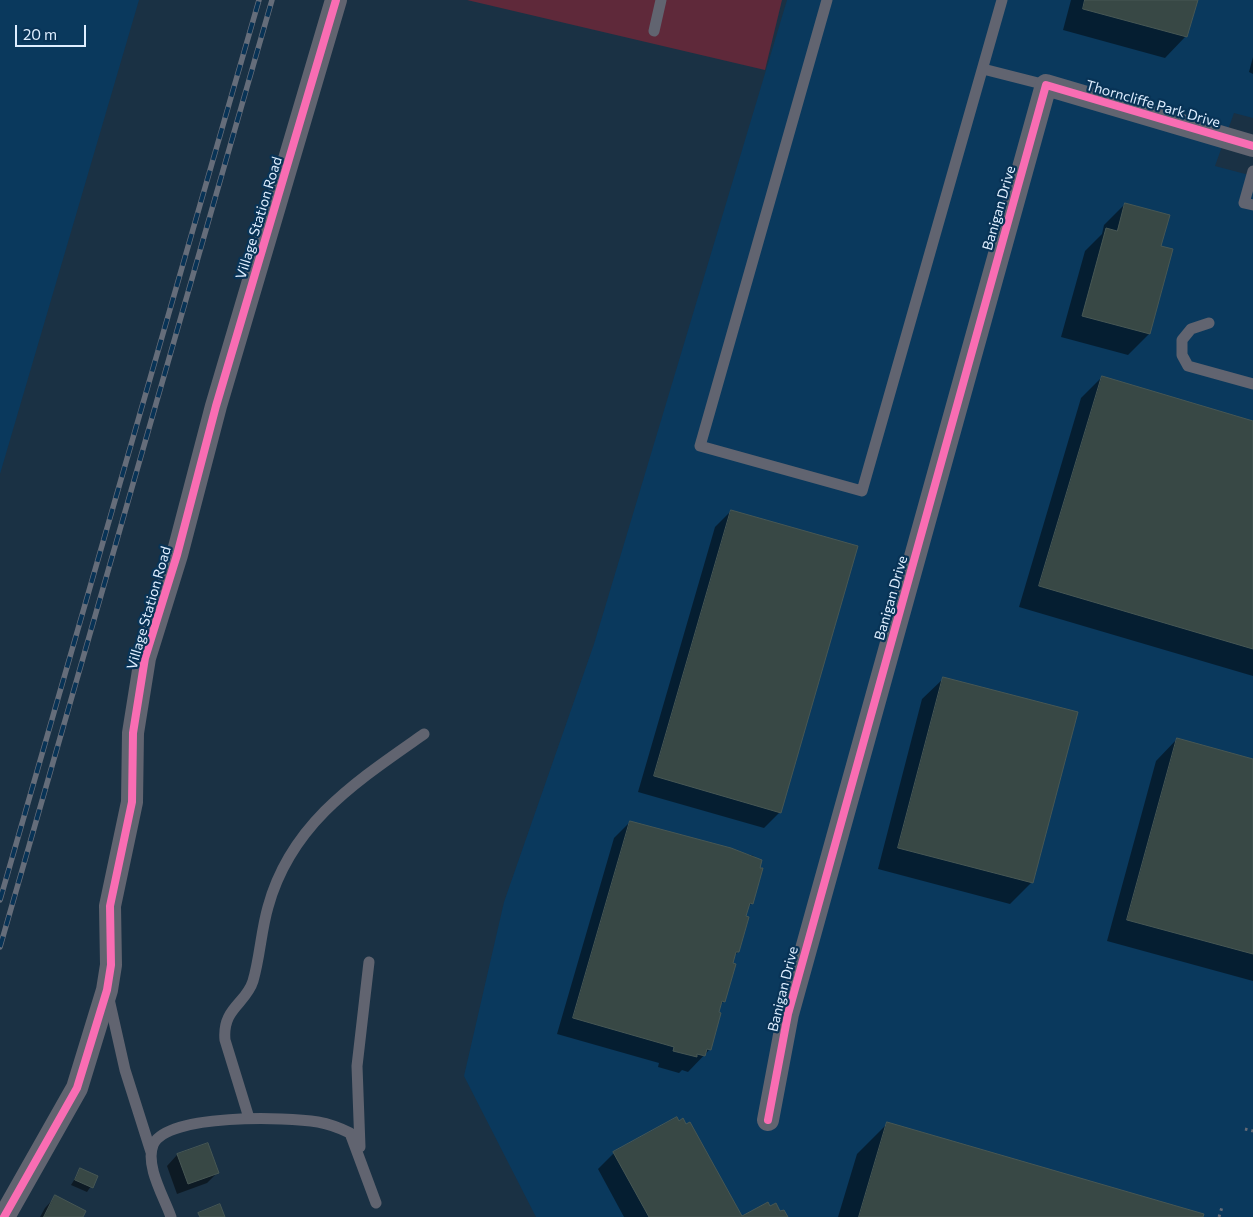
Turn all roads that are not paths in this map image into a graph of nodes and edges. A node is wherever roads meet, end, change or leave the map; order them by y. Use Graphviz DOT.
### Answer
graph roads {
  1 [pos="336,0"];
  2 [pos="661,0"];
  3 [pos="827,0"];
  4 [pos="1002,0"];
  5 [pos="654,31"];
  6 [pos="983,69"];
  7 [pos="1046,85"];
  8 [pos="1253,146"];
  9 [pos="1253,171"];
  10 [pos="1253,205"];
  11 [pos="1209,323"];
  12 [pos="1253,384"];
  13 [pos="424,734"];
  14 [pos="369,962"];
  15 [pos="107,990"];
  16 [pos="250,1118"];
  17 [pos="768,1120"];
  18 [pos="151,1153"];
  19 [pos="361,1162"];
  20 [pos="376,1203"];
  21 [pos="4,1217"];
  22 [pos="172,1217"];
  1 -- 15 [label="street, Village Station Road"];
  2 -- 5 [label="lane"];
  3 -- 6 [label="lane"];
  4 -- 6 [label="lane"];
  6 -- 7 [label="lane, Thorncliffe Park Drive"];
  7 -- 8 [label="street, Thorncliffe Park Drive"];
  7 -- 17 [label="street, Banigan Drive"];
  9 -- 10 [label="lane"];
  11 -- 12 [label="lane"];
  13 -- 16 [label="lane"];
  14 -- 19 [label="lane"];
  15 -- 18 [label="lane"];
  15 -- 21 [label="street, Village Station Road"];
  16 -- 18 [label="lane"];
  16 -- 19 [label="lane"];
  18 -- 22 [label="lane"];
  19 -- 20 [label="lane"];
}
